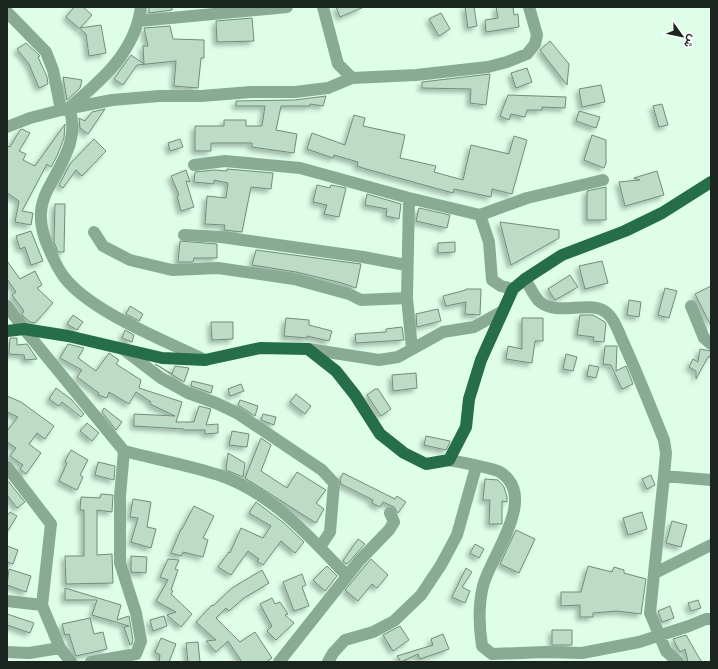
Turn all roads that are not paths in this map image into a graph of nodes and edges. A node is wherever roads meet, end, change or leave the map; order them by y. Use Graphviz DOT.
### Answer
graph roads {
  1 [pos="141,7"];
  2 [pos="287,7"];
  3 [pos="324,7"];
  4 [pos="529,7"];
  5 [pos="7,12"];
  6 [pos="139,21"];
  7 [pos="352,78"];
  8 [pos="65,109"];
  9 [pos="7,127"];
  10 [pos="194,165"];
  11 [pos="603,180"];
  12 [pos="711,182"];
  13 [pos="409,198"];
  14 [pos="480,214"];
  15 [pos="94,232"];
  16 [pos="184,235"];
  17 [pos="406,265"];
  18 [pos="525,279"];
  19 [pos="513,289"];
  20 [pos="406,298"];
  21 [pos="7,306"];
  22 [pos="691,306"];
  23 [pos="503,311"];
  24 [pos="24,329"];
  25 [pos="7,331"];
  26 [pos="711,344"];
  27 [pos="123,349"];
  28 [pos="308,349"];
  29 [pos="412,349"];
  30 [pos="205,360"];
  31 [pos="124,451"];
  32 [pos="449,460"];
  33 [pos="476,466"];
  34 [pos="7,467"];
  35 [pos="664,476"];
  36 [pos="711,480"];
  37 [pos="390,512"];
  38 [pos="711,545"];
  39 [pos="320,547"];
  40 [pos="656,573"];
  41 [pos="347,576"];
  42 [pos="7,601"];
  43 [pos="42,605"];
  44 [pos="711,619"];
  45 [pos="660,636"];
  46 [pos="60,648"];
  47 [pos="7,652"];
  48 [pos="72,662"];
  49 [pos="91,662"];
  50 [pos="280,662"];
  51 [pos="328,662"];
  52 [pos="678,662"];
  1 -- 6 [label="street"];
  2 -- 6 [label="street"];
  3 -- 7 [label="street"];
  4 -- 7 [label="street"];
  5 -- 8 [label="street"];
  6 -- 8 [label="street"];
  7 -- 8 [label="street"];
  8 -- 9 [label="street"];
  8 -- 30 [label="street"];
  10 -- 13 [label="street"];
  11 -- 14 [label="street"];
  12 -- 18 [label="main road"];
  13 -- 14 [label="street"];
  13 -- 17 [label="street"];
  14 -- 19 [label="street"];
  15 -- 20 [label="street"];
  16 -- 17 [label="street"];
  17 -- 20 [label="street"];
  18 -- 19 [label="main road"];
  18 -- 35 [label="street"];
  19 -- 23 [label="main road"];
  20 -- 29 [label="street"];
  21 -- 24 [label="street"];
  22 -- 26 [label="street"];
  23 -- 29 [label="street"];
  23 -- 32 [label="main road"];
  24 -- 25 [label="main road"];
  24 -- 27 [label="main road"];
  24 -- 31 [label="street"];
  27 -- 30 [label="main road"];
  27 -- 39 [label="street"];
  28 -- 29 [label="street"];
  28 -- 30 [label="main road"];
  28 -- 32 [label="main road"];
  31 -- 39 [label="street"];
  31 -- 49 [label="street"];
  32 -- 33 [label="street"];
  33 -- 45 [label="street"];
  33 -- 51 [label="street"];
  34 -- 43 [label="street"];
  35 -- 36 [label="street"];
  35 -- 40 [label="street"];
  37 -- 41 [label="street"];
  38 -- 40 [label="street"];
  39 -- 41 [label="street"];
  40 -- 45 [label="street"];
  41 -- 50 [label="street"];
  42 -- 43 [label="street"];
  43 -- 46 [label="street"];
  44 -- 45 [label="street"];
  45 -- 52 [label="street"];
  46 -- 47 [label="street"];
  46 -- 48 [label="street"];
}
